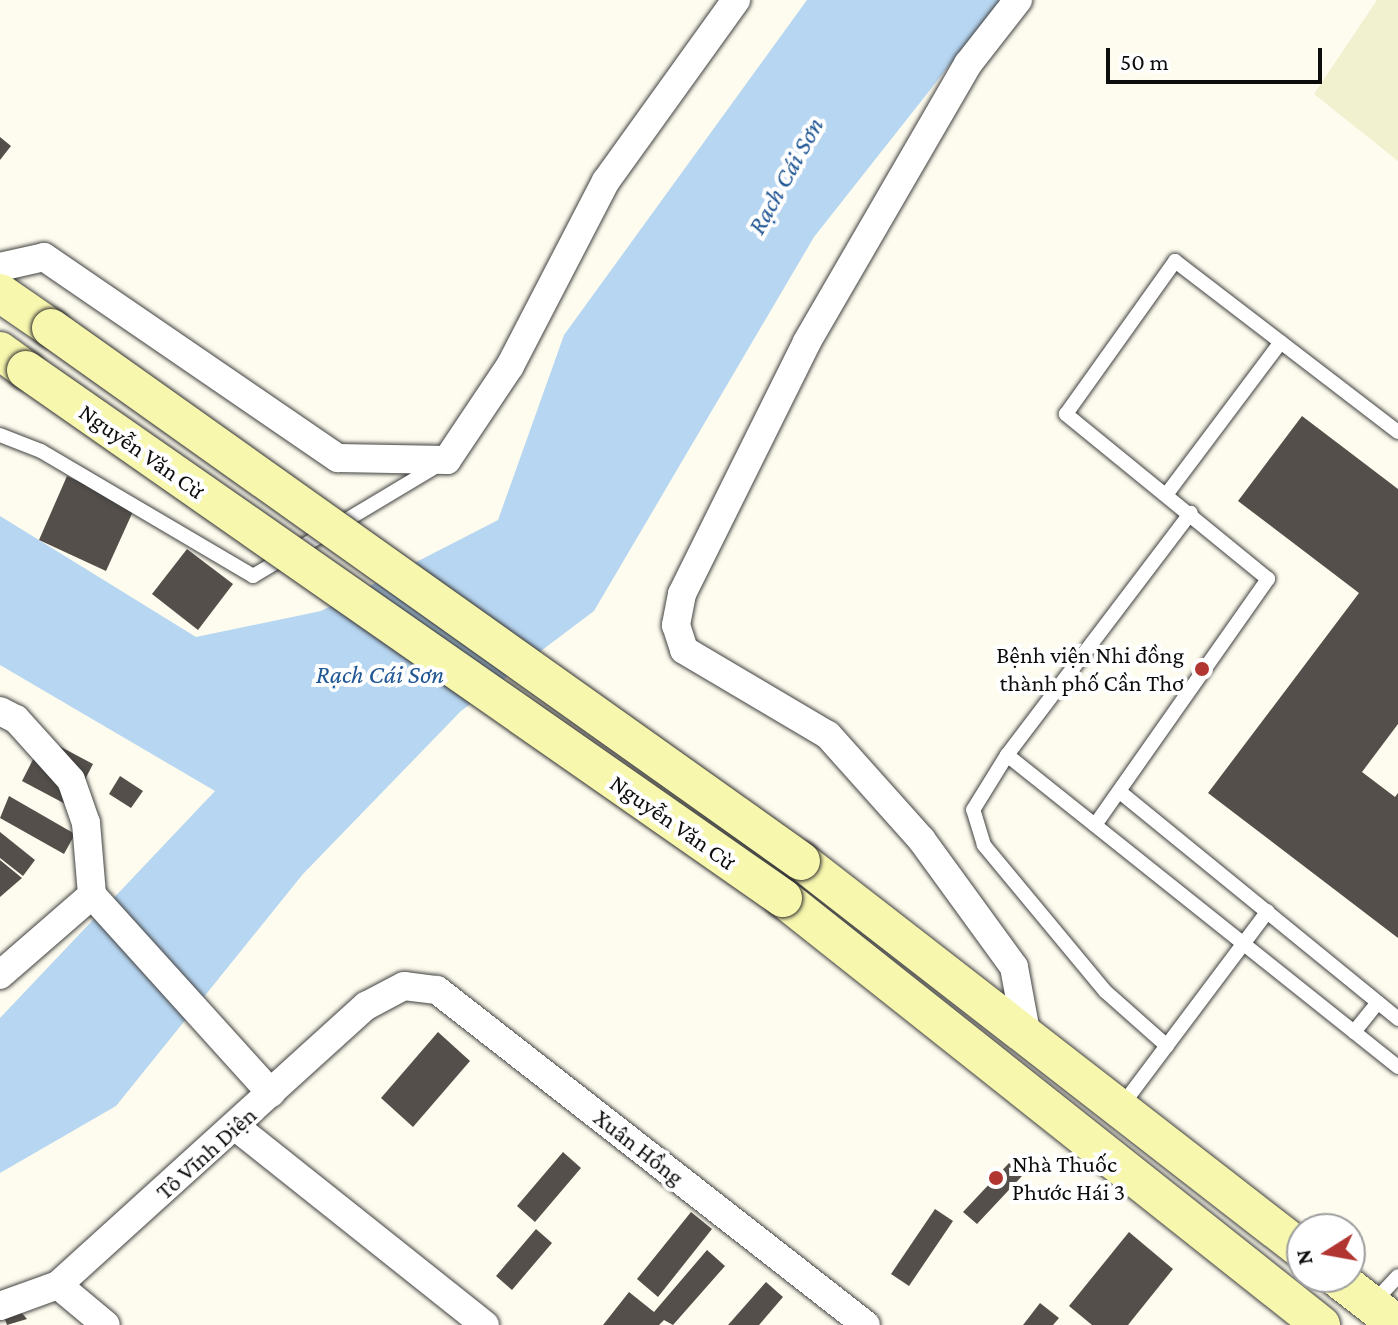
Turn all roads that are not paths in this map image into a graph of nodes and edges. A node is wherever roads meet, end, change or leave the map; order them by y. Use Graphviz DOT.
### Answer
graph roads {
  1 [pos="736,0"];
  2 [pos="1018,0"];
  3 [pos="0,267"];
  4 [pos="0,293"];
  5 [pos="1281,342"];
  6 [pos="13,360"];
  7 [pos="1398,432"];
  8 [pos="0,435"];
  9 [pos="447,460"];
  10 [pos="1166,495"];
  11 [pos="1191,513"];
  12 [pos="0,711"];
  13 [pos="1007,755"];
  14 [pos="1120,792"];
  15 [pos="1095,825"];
  16 [pos="92,895"];
  17 [pos="1268,911"];
  18 [pos="1243,945"];
  19 [pos="0,975"];
  20 [pos="404,986"];
  21 [pos="1378,1002"];
  22 [pos="1398,1019"];
  23 [pos="1354,1032"];
  24 [pos="1027,1037"];
  25 [pos="1167,1046"];
  26 [pos="1398,1067"];
  27 [pos="271,1093"];
  28 [pos="1120,1108"];
  29 [pos="236,1127"];
  30 [pos="1286,1238"];
  31 [pos="1398,1276"];
  32 [pos="58,1285"];
  33 [pos="1351,1293"];
  34 [pos="5,1300"];
  35 [pos="1375,1318"];
  36 [pos="106,1325"];
  37 [pos="485,1325"];
  38 [pos="866,1325"];
  39 [pos="1321,1325"];
  1 -- 9 [label="street"];
  2 -- 24 [label="street"];
  3 -- 9 [label="street"];
  4 -- 24 [label="main road, Nguyễn Văn Cừ, bridge"];
  5 -- 7 [label="lane"];
  5 -- 10 [label="lane"];
  5 -- 10 [label="lane"];
  6 -- 39 [label="main road, Nguyễn Văn Cừ, bridge"];
  8 -- 9 [label="lane"];
  10 -- 11 [label="lane"];
  11 -- 13 [label="lane"];
  11 -- 14 [label="lane"];
  12 -- 16 [label="street"];
  13 -- 15 [label="lane"];
  13 -- 25 [label="lane"];
  14 -- 15 [label="lane"];
  14 -- 17 [label="lane"];
  15 -- 18 [label="lane"];
  16 -- 19 [label="street"];
  16 -- 27 [label="street"];
  17 -- 18 [label="lane"];
  17 -- 21 [label="lane"];
  18 -- 23 [label="lane"];
  18 -- 25 [label="lane"];
  20 -- 27 [label="street, Tô Vĩnh Diện"];
  20 -- 38 [label="street, Xuân Hồng"];
  21 -- 22 [label="lane"];
  21 -- 23 [label="lane"];
  23 -- 26 [label="lane"];
  24 -- 28 [label="main road, Nguyễn Văn Cừ"];
  25 -- 28 [label="lane"];
  27 -- 29 [label="street, Tô Vĩnh Diện"];
  28 -- 30 [label="main road, Nguyễn Văn Cừ"];
  29 -- 32 [label="street, Tô Vĩnh Diện"];
  29 -- 37 [label="street"];
  31 -- 35 [label="lane"];
  32 -- 34 [label="street, Tô Vĩnh Diện"];
  32 -- 36 [label="street"];
  33 -- 35 [label="main road"];
}
